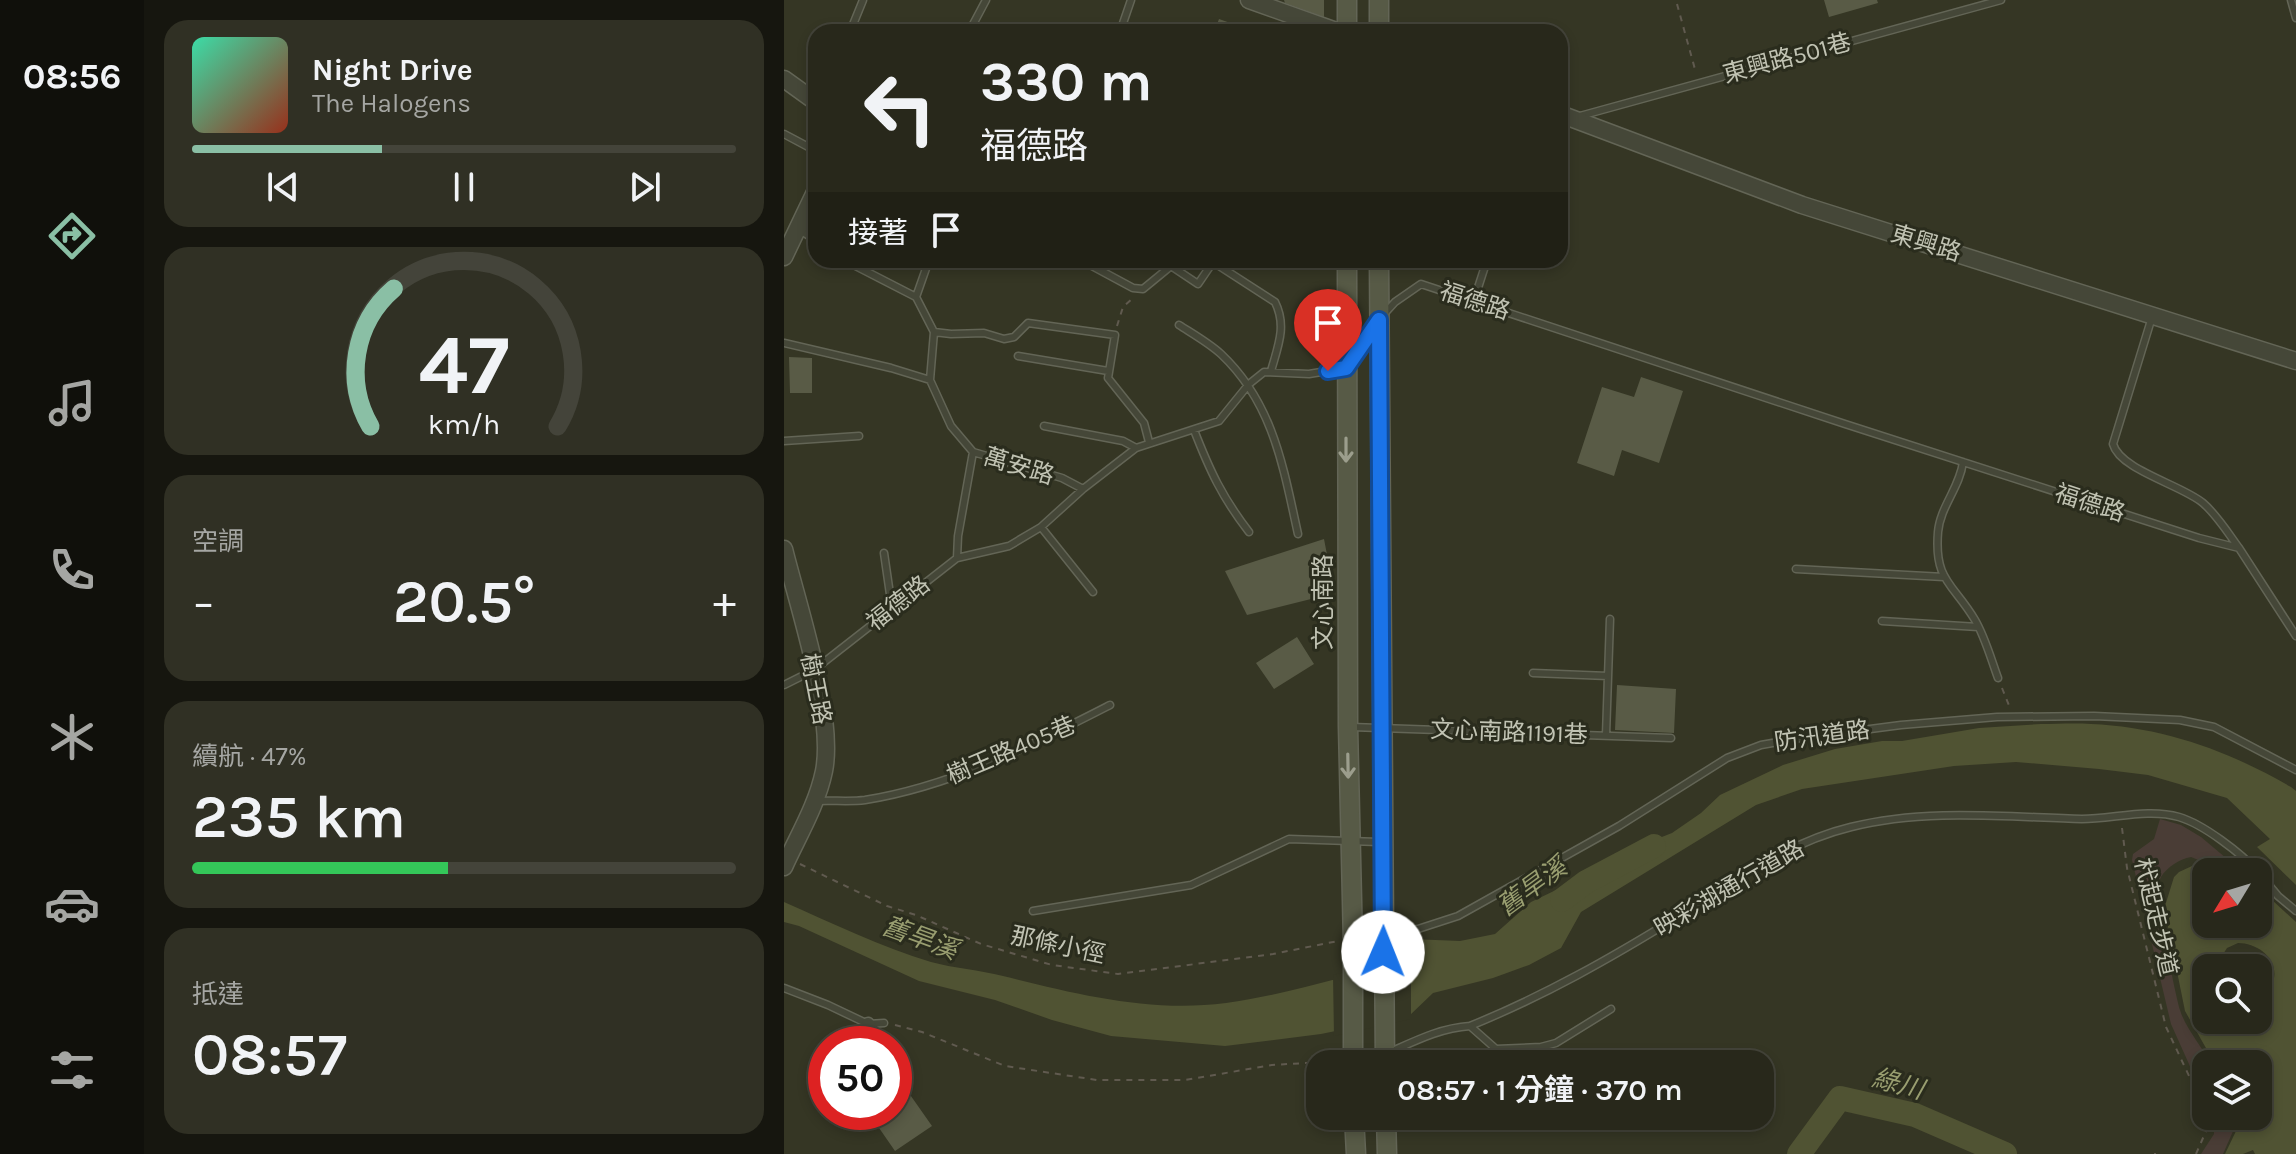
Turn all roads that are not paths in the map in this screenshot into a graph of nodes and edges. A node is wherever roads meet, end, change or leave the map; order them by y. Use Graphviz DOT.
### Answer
graph roads {
  1 [pos="863,0"];
  2 [pos="986,0"];
  3 [pos="1131,0"];
  4 [pos="1249,0"];
  5 [pos="1347,0"];
  6 [pos="1379,0"];
  7 [pos="2001,0"];
  8 [pos="2291,0"];
  9 [pos="1279,6"];
  10 [pos="2296,18"];
  11 [pos="853,24"];
  12 [pos="974,24"];
  13 [pos="1123,24"];
  14 [pos="1321,24"];
  15 [pos="1347,24"];
  16 [pos="1379,24"];
  17 [pos="784,79"];
  18 [pos="808,93"];
  19 [pos="1568,115"];
  20 [pos="1568,117"];
  21 [pos="784,134"];
  22 [pos="808,147"];
  23 [pos="808,207"];
  24 [pos="798,229"];
  25 [pos="808,236"];
  26 [pos="784,257"];
  27 [pos="860,268"];
  28 [pos="926,268"];
  29 [pos="1096,268"];
  30 [pos="1169,268"];
  31 [pos="1174,268"];
  32 [pos="1209,268"];
  33 [pos="1222,268"];
  34 [pos="1347,268"];
  35 [pos="1379,268"];
  36 [pos="1484,268"];
  37 [pos="916,297"];
  38 [pos="1474,300"];
  39 [pos="2153,314"];
  40 [pos="1379,320"];
  41 [pos="1179,325"];
  42 [pos="934,332"];
  43 [pos="784,343"];
  44 [pos="1018,356"];
  45 [pos="2296,361"];
  46 [pos="1346,368"];
  47 [pos="1108,371"];
  48 [pos="1271,371"];
  49 [pos="930,380"];
  50 [pos="1249,384"];
  51 [pos="1044,426"];
  52 [pos="1194,430"];
  53 [pos="859,436"];
  54 [pos="784,441"];
  55 [pos="1149,442"];
  56 [pos="1136,448"];
  57 [pos="973,452"];
  58 [pos="1963,462"];
  59 [pos="1083,489"];
  60 [pos="1041,527"];
  61 [pos="1249,532"];
  62 [pos="1298,534"];
  63 [pos="2239,548"];
  64 [pos="784,549"];
  65 [pos="884,553"];
  66 [pos="957,558"];
  67 [pos="1796,569"];
  68 [pos="1944,577"];
  69 [pos="1093,592"];
  70 [pos="892,608"];
  71 [pos="1610,619"];
  72 [pos="1882,621"];
  73 [pos="1978,627"];
  74 [pos="2296,636"];
  75 [pos="814,670"];
  76 [pos="1533,673"];
  77 [pos="1608,676"];
  78 [pos="1998,678"];
  79 [pos="784,685"];
  80 [pos="1110,705"];
  81 [pos="1348,726"];
  82 [pos="1383,728"];
  83 [pos="1606,735"];
  84 [pos="1671,738"];
  85 [pos="2296,770"];
  86 [pos="815,801"];
  87 [pos="1349,842"];
  88 [pos="1383,842"];
  89 [pos="2241,858"];
  90 [pos="786,863"];
  91 [pos="2272,889"];
  92 [pos="1033,911"];
  93 [pos="2296,911"];
  94 [pos="1384,944"];
  95 [pos="784,988"];
  96 [pos="1611,1009"];
  97 [pos="884,1023"];
  98 [pos="868,1024"];
  99 [pos="1470,1026"];
  100 [pos="1348,1050"];
  101 [pos="1385,1050"];
  102 [pos="1398,1050"];
  103 [pos="1355,1130"];
  104 [pos="1386,1130"];
  105 [pos="1356,1154"];
  106 [pos="1387,1154"];
  1 -- 11 [label="lane"];
  2 -- 12 [label="lane"];
  3 -- 13 [label="lane"];
  4 -- 9 [label="street"];
  5 -- 15 [label="main road"];
  6 -- 16 [label="main road"];
  7 -- 19 [label="lane, 東興路501巷"];
  8 -- 10 [label="lane"];
  9 -- 14 [label="street"];
  17 -- 18 [label="street"];
  20 -- 39 [label="street, 東興路"];
  21 -- 22 [label="lane"];
  23 -- 24 [label="street"];
  24 -- 25 [label="lane"];
  24 -- 26 [label="street"];
  27 -- 37 [label="lane"];
  28 -- 37 [label="lane"];
  29 -- 30 [label="lane"];
  31 -- 32 [label="lane"];
  33 -- 48 [label="lane"];
  34 -- 46 [label="main road, 文心南路"];
  35 -- 40 [label="main road"];
  36 -- 38 [label="lane"];
  37 -- 42 [label="lane"];
  38 -- 40 [label="lane, 福德路"];
  38 -- 58 [label="lane, 福德路"];
  39 -- 45 [label="street, 東興路"];
  39 -- 63 [label="lane, 福德路"];
  40 -- 46 [label="lane, 福德路"];
  40 -- 82 [label="main road"];
  41 -- 50 [label="lane"];
  42 -- 47 [label="lane"];
  42 -- 49 [label="lane, 萬安路"];
  43 -- 49 [label="lane"];
  44 -- 47 [label="lane"];
  46 -- 48 [label="lane"];
  46 -- 81 [label="main road, 文心南路, one-way"];
  47 -- 55 [label="lane"];
  48 -- 50 [label="lane, 福德路"];
  49 -- 57 [label="lane, 萬安路"];
  50 -- 52 [label="lane, 福德路"];
  50 -- 62 [label="lane"];
  51 -- 56 [label="lane"];
  52 -- 55 [label="lane, 福德路"];
  52 -- 61 [label="lane"];
  53 -- 54 [label="lane"];
  55 -- 56 [label="lane, 福德路"];
  56 -- 59 [label="lane, 福德路"];
  57 -- 59 [label="lane, 萬安路"];
  57 -- 66 [label="lane"];
  58 -- 63 [label="lane, 福德路"];
  58 -- 68 [label="lane"];
  59 -- 60 [label="lane, 福德路"];
  60 -- 66 [label="lane, 福德路"];
  60 -- 69 [label="lane"];
  63 -- 74 [label="lane, 福德路"];
  64 -- 75 [label="street, 樹王路"];
  65 -- 70 [label="lane"];
  66 -- 70 [label="lane, 福德路"];
  67 -- 68 [label="lane"];
  68 -- 73 [label="lane"];
  70 -- 75 [label="lane, 福德路"];
  71 -- 77 [label="lane"];
  72 -- 73 [label="lane"];
  73 -- 78 [label="lane"];
  75 -- 79 [label="lane, 福德路"];
  75 -- 86 [label="street, 樹王路"];
  76 -- 77 [label="lane"];
  77 -- 83 [label="lane"];
  80 -- 86 [label="lane, 樹王路405巷"];
  81 -- 82 [label="lane, 文心南路1191巷"];
  81 -- 87 [label="main road, 文心南路, one-way"];
  82 -- 83 [label="lane, 文心南路1191巷"];
  82 -- 88 [label="main road"];
  83 -- 84 [label="lane, 文心南路1191巷"];
  85 -- 94 [label="lane, 防汛道路"];
  86 -- 90 [label="street, 樹王路"];
  87 -- 88 [label="lane"];
  87 -- 92 [label="lane"];
  87 -- 100 [label="main road, 文心南路"];
  88 -- 94 [label="main road"];
  89 -- 99 [label="lane, 映彩湖通行道路"];
  91 -- 93 [label="lane, 映彩湖通行道路"];
  94 -- 101 [label="main road"];
  95 -- 98 [label="lane"];
  96 -- 99 [label="lane"];
  97 -- 98 [label="lane"];
  99 -- 102 [label="lane, 映彩湖通行道路"];
  103 -- 105 [label="main road"];
  104 -- 106 [label="main road"];
}
